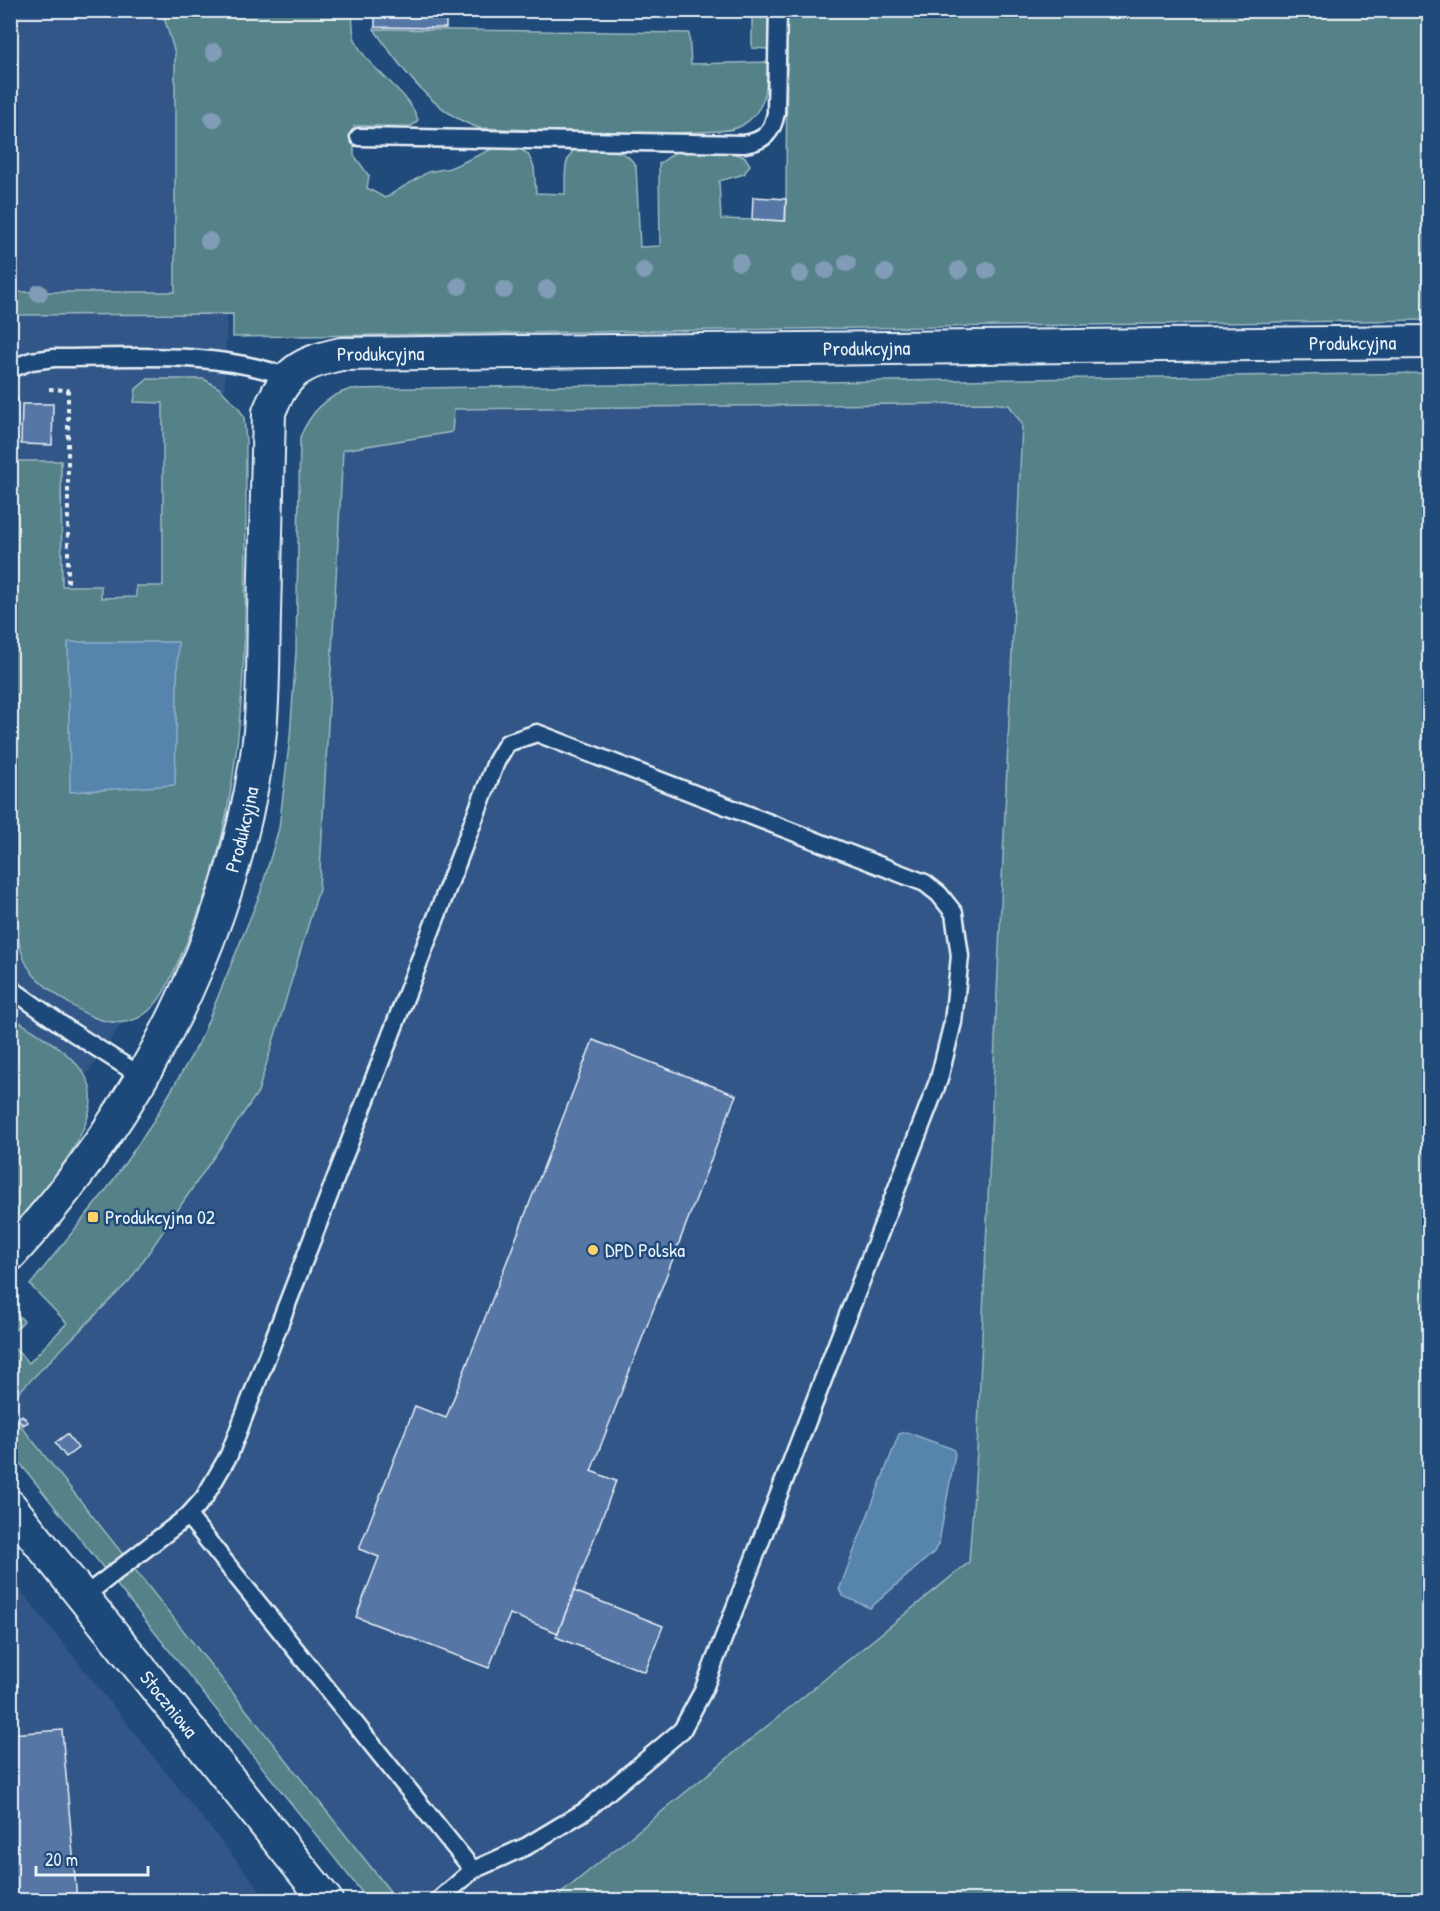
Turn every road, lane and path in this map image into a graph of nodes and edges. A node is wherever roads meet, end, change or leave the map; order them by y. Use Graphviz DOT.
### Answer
graph roads {
  1 [pos="778,10"];
  2 [pos="359,137"];
  3 [pos="1430,342"];
  4 [pos="10,369"];
  5 [pos="288,377"];
  6 [pos="43,389"];
  7 [pos="20,393"];
  8 [pos="10,455"];
  9 [pos="68,583"];
  10 [pos="10,988"];
  11 [pos="141,1076"];
  12 [pos="10,1255"];
  13 [pos="10,1506"];
  14 [pos="188,1516"];
  15 [pos="83,1597"];
  16 [pos="473,1870"];
  17 [pos="326,1900"];
  18 [pos="439,1900"];
  1 -- 2 [label="lane"];
  3 -- 5 [label="street, Produkcyjna"];
  4 -- 5 [label="lane"];
  5 -- 11 [label="street, Produkcyjna"];
  6 -- 9 [label="path"];
  7 -- 8 [label="path"];
  10 -- 11 [label="lane"];
  11 -- 12 [label="street, Produkcyjna"];
  13 -- 15 [label="street, Stoczniowa"];
  14 -- 15 [label="lane"];
  14 -- 16 [label="lane"];
  14 -- 16 [label="lane"];
  15 -- 17 [label="street, Stoczniowa"];
  16 -- 18 [label="lane"];
}
